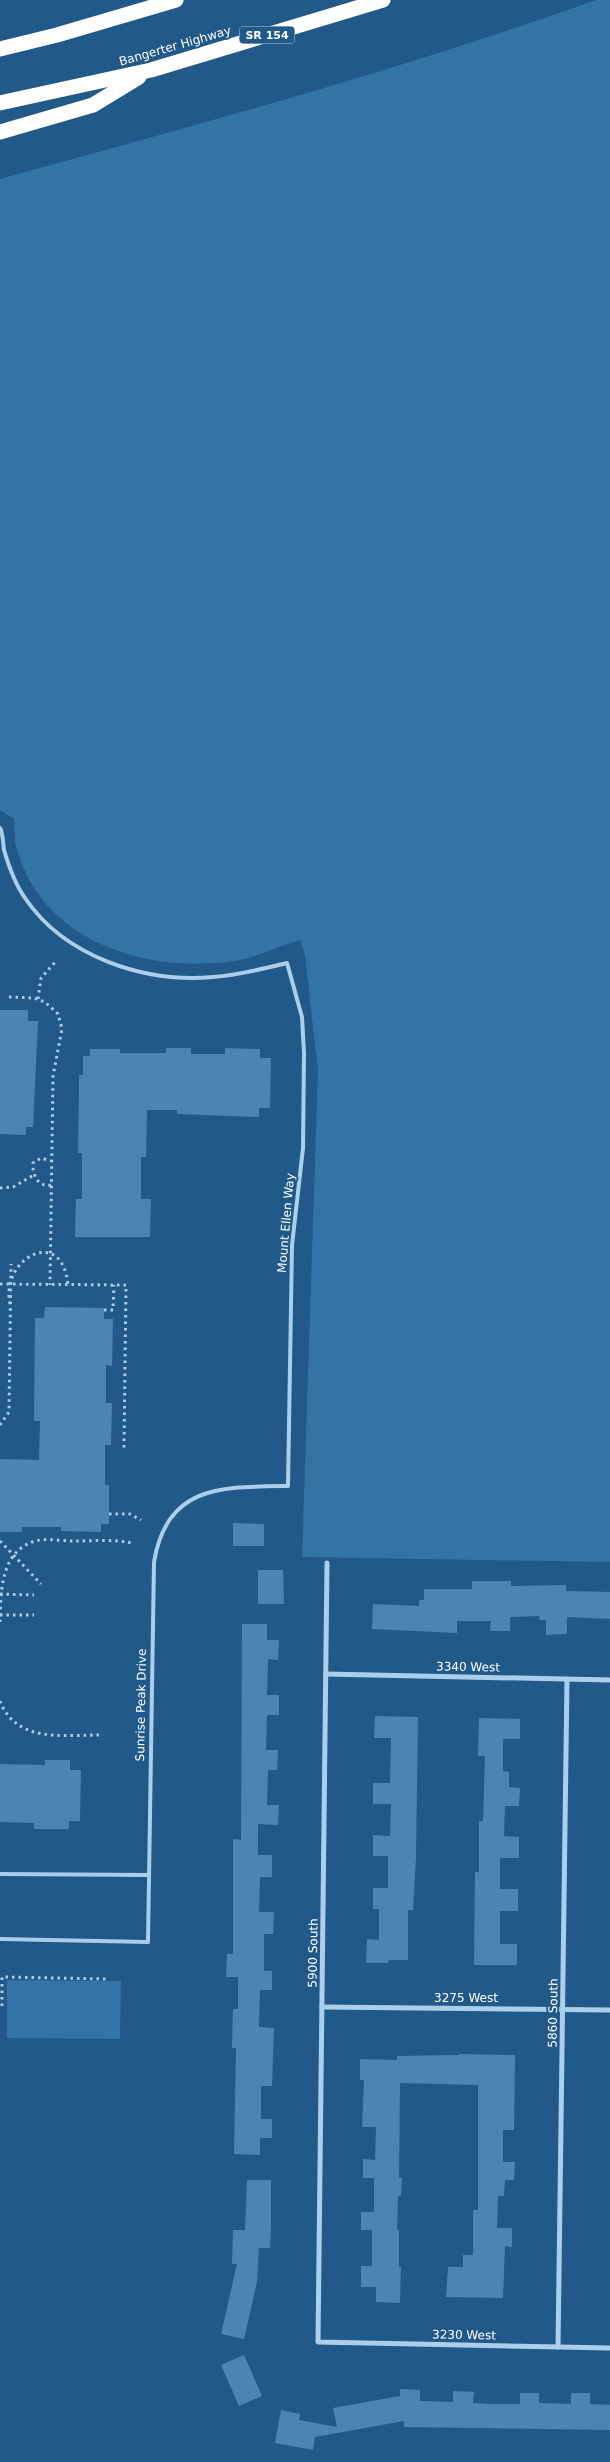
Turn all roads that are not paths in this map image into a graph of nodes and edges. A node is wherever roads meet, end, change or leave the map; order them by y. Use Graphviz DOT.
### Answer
graph roads {
  1 [pos="176,0"];
  2 [pos="383,0"];
  3 [pos="0,49"];
  4 [pos="151,70"];
  5 [pos="0,103"];
  6 [pos="0,132"];
  7 [pos="1,828"];
  8 [pos="288,1486"];
  9 [pos="327,1563"];
  10 [pos="326,1674"];
  11 [pos="568,1679"];
  12 [pos="610,1680"];
  13 [pos="0,1874"];
  14 [pos="148,1875"];
  15 [pos="0,1939"];
  16 [pos="322,2007"];
  17 [pos="563,2009"];
  18 [pos="610,2010"];
  19 [pos="318,2342"];
  20 [pos="558,2347"];
  21 [pos="610,2348"];
  1 -- 3 [label="highway"];
  2 -- 4 [label="highway, Bangerter Highway / SR 154"];
  4 -- 5 [label="highway, Bangerter Highway / SR 154"];
  4 -- 6 [label="highway"];
  7 -- 8 [label="lane, Mount Ellen Way"];
  8 -- 14 [label="lane, Sunrise Peak Drive"];
  9 -- 10 [label="street, 5900 South"];
  10 -- 11 [label="street, 3340 West"];
  10 -- 16 [label="street, 5900 South"];
  11 -- 12 [label="street, 3340 West"];
  11 -- 17 [label="street, 5860 South"];
  13 -- 14 [label="lane"];
  14 -- 15 [label="lane, Sunrise Peak Drive"];
  16 -- 17 [label="street, 3275 West"];
  16 -- 19 [label="street, 5900 South"];
  17 -- 18 [label="street, 3275 West"];
  17 -- 20 [label="street, 5860 South"];
  19 -- 20 [label="street, 3230 West"];
  20 -- 21 [label="street, 3230 West"];
}
